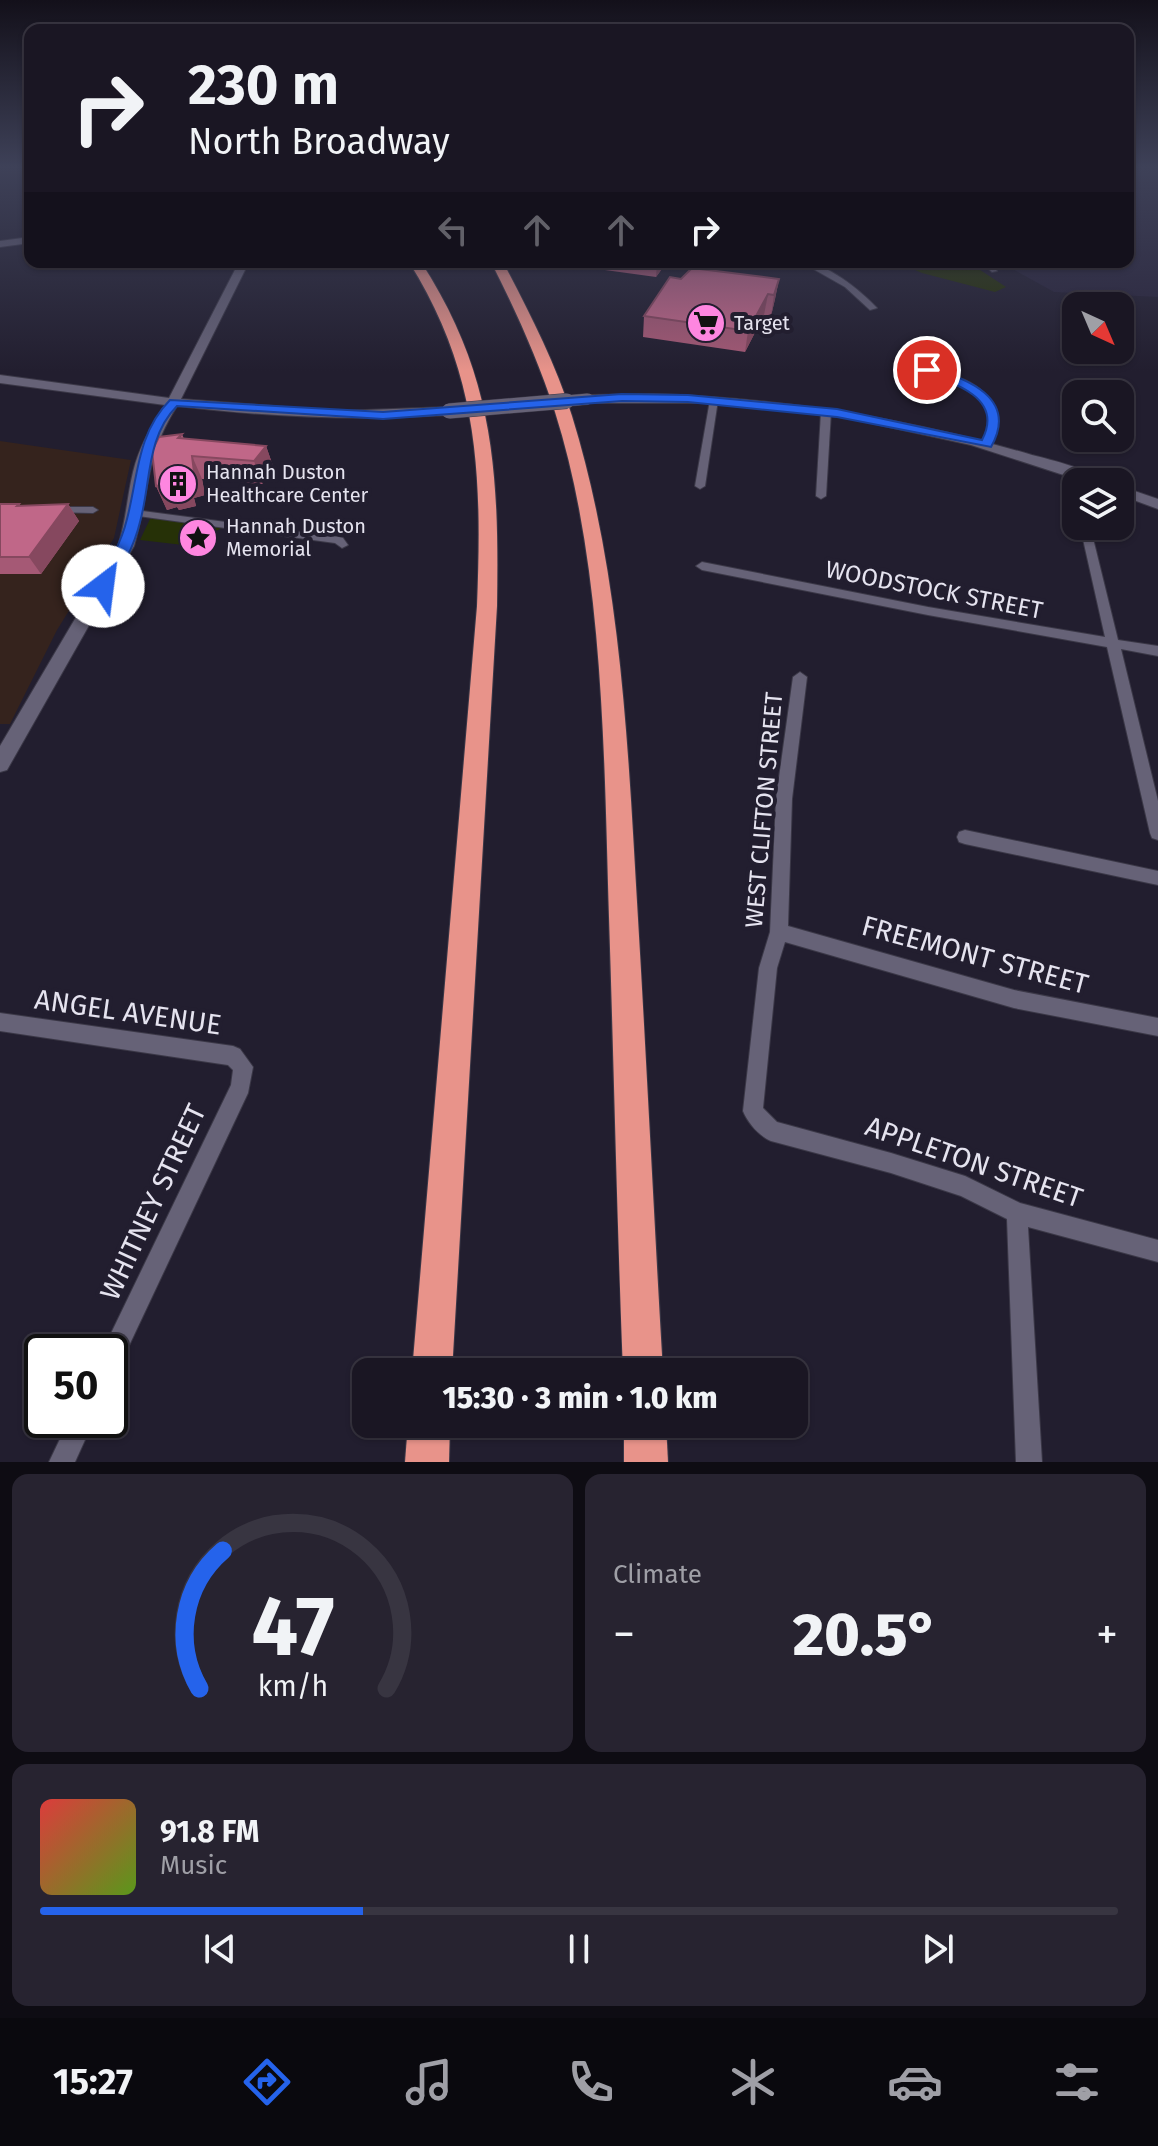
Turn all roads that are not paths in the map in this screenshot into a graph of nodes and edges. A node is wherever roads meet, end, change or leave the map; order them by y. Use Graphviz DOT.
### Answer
graph roads {
  1 [pos="24,241"];
  2 [pos="0,244"];
  3 [pos="241,268"];
  4 [pos="419,268"];
  5 [pos="500,268"];
  6 [pos="514,268"];
  7 [pos="815,268"];
  8 [pos="991,268"];
  9 [pos="994,271"];
  10 [pos="873,308"];
  11 [pos="539,345"];
  12 [pos="910,369"];
  13 [pos="0,379"];
  14 [pos="714,400"];
  15 [pos="174,402"];
  16 [pos="826,412"];
  17 [pos="986,444"];
  18 [pos="1062,473"];
  19 [pos="700,486"];
  20 [pos="1134,495"];
  21 [pos="821,496"];
  22 [pos="1158,504"];
  23 [pos="42,510"];
  24 [pos="93,510"];
  25 [pos="135,513"];
  26 [pos="1088,540"];
  27 [pos="342,545"];
  28 [pos="702,566"];
  29 [pos="1113,643"];
  30 [pos="1158,651"];
  31 [pos="800,677"];
  32 [pos="0,764"];
  33 [pos="1158,833"];
  34 [pos="965,837"];
  35 [pos="1158,878"];
  36 [pos="779,932"];
  37 [pos="0,1022"];
  38 [pos="1158,1027"];
  39 [pos="243,1067"];
  40 [pos="771,1131"];
  41 [pos="1017,1213"];
  42 [pos="1158,1251"];
  43 [pos="123,1334"];
  44 [pos="433,1358"];
  45 [pos="642,1358"];
  46 [pos="73,1438"];
  47 [pos="428,1438"];
  48 [pos="645,1438"];
  49 [pos="62,1462"];
  50 [pos="427,1462"];
  51 [pos="646,1462"];
  52 [pos="1029,1462"];
  1 -- 2 [label="street"];
  3 -- 15 [label="street"];
  4 -- 44 [label="highway"];
  5 -- 11 [label="highway"];
  6 -- 11 [label="highway"];
  7 -- 10 [label="street"];
  8 -- 9 [label="street"];
  11 -- 45 [label="highway"];
  12 -- 17 [label="street"];
  13 -- 15 [label="street"];
  14 -- 15 [label="street, bridge"];
  14 -- 16 [label="street"];
  14 -- 19 [label="street"];
  15 -- 25 [label="street"];
  16 -- 17 [label="street"];
  16 -- 21 [label="street"];
  17 -- 18 [label="street"];
  20 -- 22 [label="street"];
  23 -- 24 [label="street"];
  25 -- 27 [label="street"];
  25 -- 32 [label="street"];
  26 -- 29 [label="street"];
  28 -- 29 [label="street, WOODSTOCK STREET"];
  29 -- 30 [label="street, WOODSTOCK STREET"];
  29 -- 33 [label="street"];
  31 -- 36 [label="street, WEST CLIFTON STREET"];
  34 -- 35 [label="street"];
  36 -- 38 [label="street, FREEMONT STREET"];
  36 -- 40 [label="street, WEST CLIFTON STREET"];
  37 -- 39 [label="street, ANGEL AVENUE"];
  39 -- 43 [label="street, WHITNEY STREET"];
  40 -- 41 [label="street, APPLETON STREET"];
  41 -- 42 [label="street, APPLETON STREET"];
  41 -- 52 [label="street"];
  46 -- 49 [label="street"];
  47 -- 50 [label="highway"];
  48 -- 51 [label="highway"];
}
